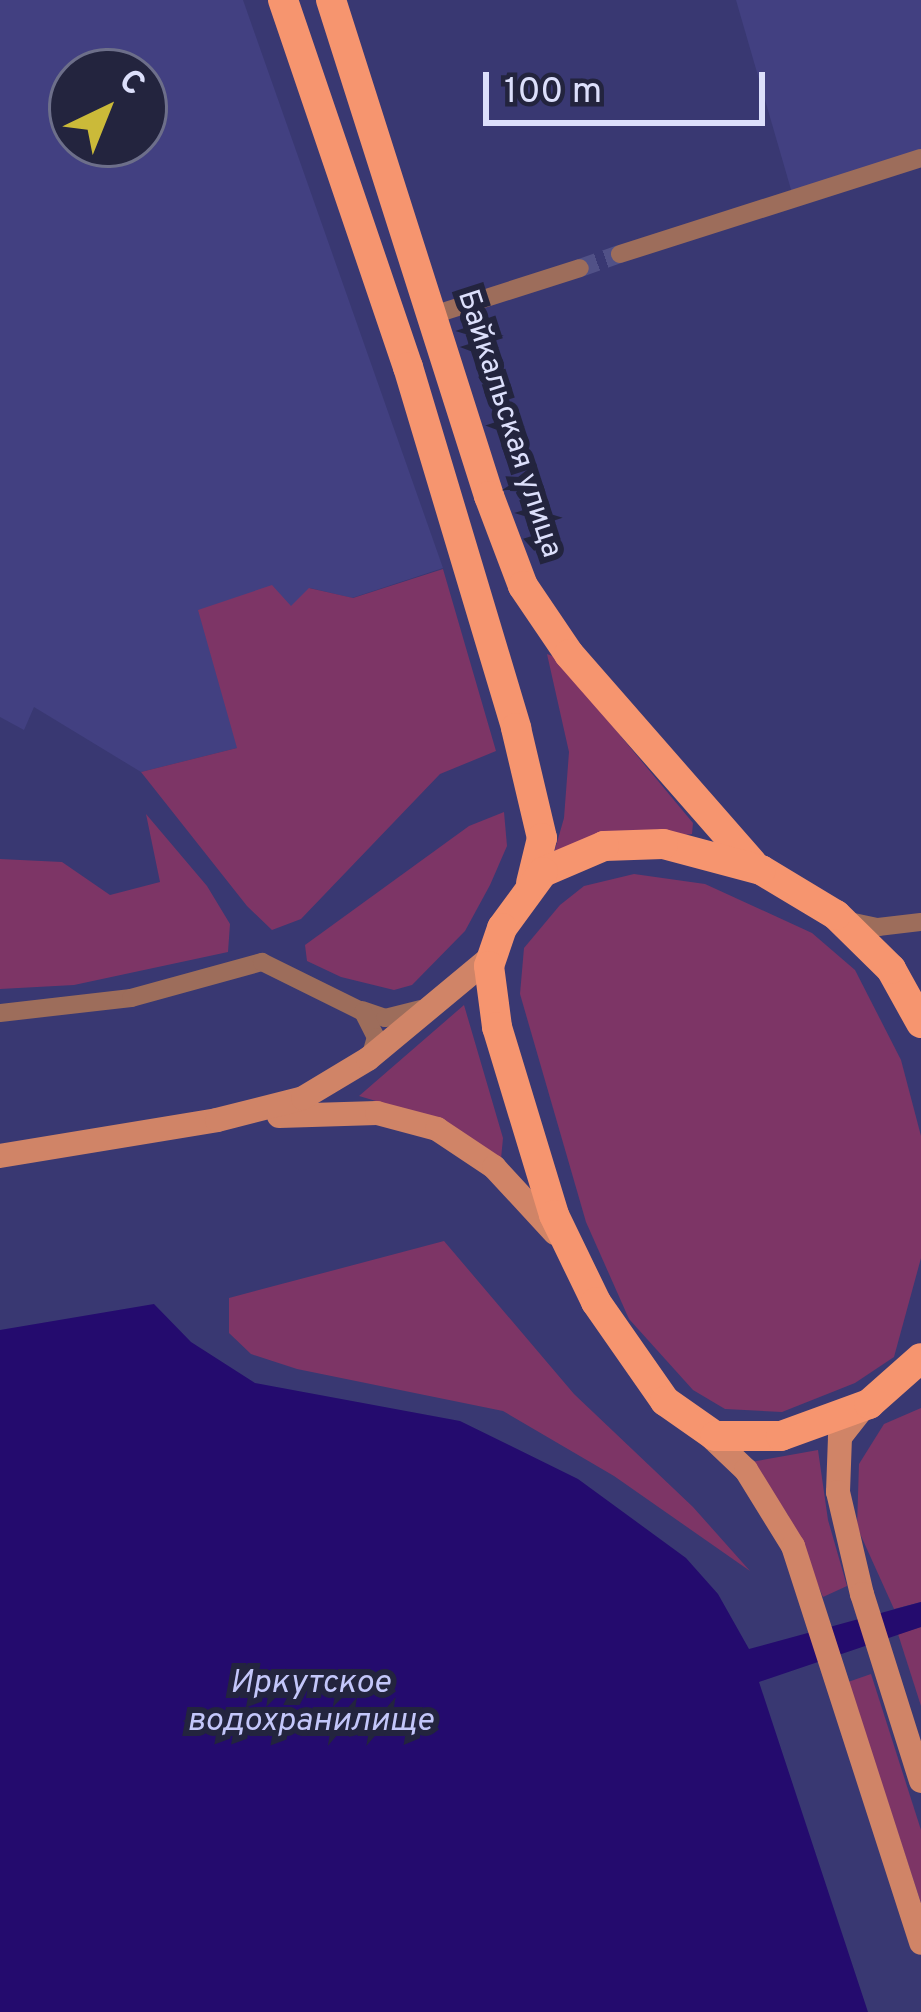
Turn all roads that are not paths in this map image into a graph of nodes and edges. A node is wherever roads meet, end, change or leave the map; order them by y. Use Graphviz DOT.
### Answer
graph roads {
  1 [pos="283,0"];
  2 [pos="331,0"];
  3 [pos="921,158"];
  4 [pos="620,254"];
  5 [pos="580,268"];
  6 [pos="433,314"];
  7 [pos="761,870"];
  8 [pos="531,883"];
  9 [pos="836,915"];
  10 [pos="921,922"];
  11 [pos="872,949"];
  12 [pos="490,957"];
  13 [pos="921,972"];
  14 [pos="447,996"];
  15 [pos="357,1008"];
  16 [pos="0,1013"];
  17 [pos="921,1023"];
  18 [pos="368,1059"];
  19 [pos="217,1120"];
  20 [pos="0,1156"];
  21 [pos="578,1268"];
  22 [pos="921,1358"];
  23 [pos="909,1380"];
  24 [pos="868,1404"];
  25 [pos="705,1432"];
  26 [pos="921,1781"];
  27 [pos="921,1943"];
  1 -- 8 [label="main road"];
  2 -- 6 [label="main road, Байкальская улица"];
  3 -- 4 [label="street"];
  5 -- 6 [label="street"];
  6 -- 7 [label="main road, Байкальская улица"];
  7 -- 8 [label="main road"];
  7 -- 9 [label="main road"];
  8 -- 12 [label="main road"];
  9 -- 10 [label="street"];
  9 -- 11 [label="main road"];
  11 -- 13 [label="main road"];
  11 -- 17 [label="main road"];
  12 -- 14 [label="main road"];
  12 -- 21 [label="main road"];
  14 -- 15 [label="street"];
  14 -- 18 [label="main road"];
  15 -- 16 [label="street"];
  15 -- 18 [label="street"];
  18 -- 19 [label="main road"];
  19 -- 20 [label="main road"];
  19 -- 21 [label="main road"];
  21 -- 25 [label="main road"];
  22 -- 23 [label="main road"];
  23 -- 24 [label="main road"];
  24 -- 25 [label="main road"];
  24 -- 26 [label="main road"];
  25 -- 27 [label="main road"];
}
